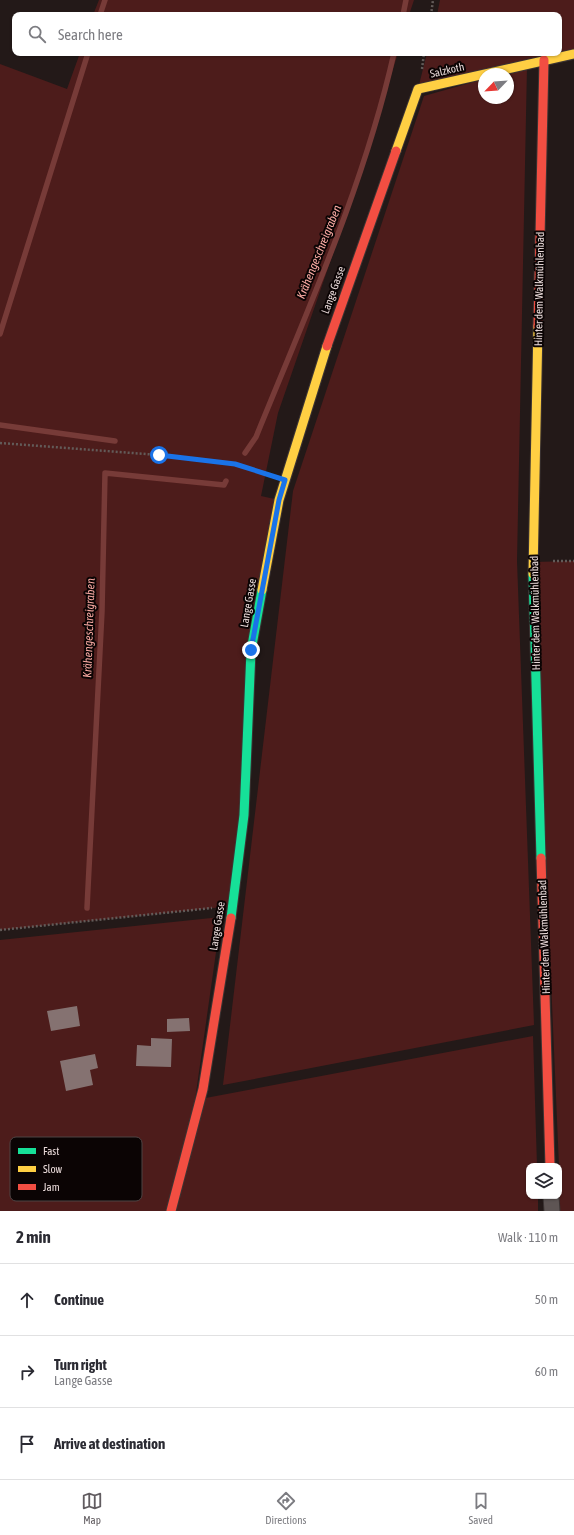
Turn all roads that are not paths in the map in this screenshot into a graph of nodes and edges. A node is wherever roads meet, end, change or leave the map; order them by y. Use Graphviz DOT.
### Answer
graph roads {
  1 [pos="574,54"];
  2 [pos="544,60"];
  3 [pos="418,89"];
  4 [pos="550,1163"];
  5 [pos="551,1199"];
  6 [pos="171,1211"];
  7 [pos="552,1211"];
  1 -- 2 [label="street, Salzkoth"];
  2 -- 3 [label="street, Salzkoth"];
  2 -- 4 [label="street, Hinter dem Walkmühlenbad"];
  3 -- 6 [label="street, Lange Gasse"];
  5 -- 7 [label="street"];
}
